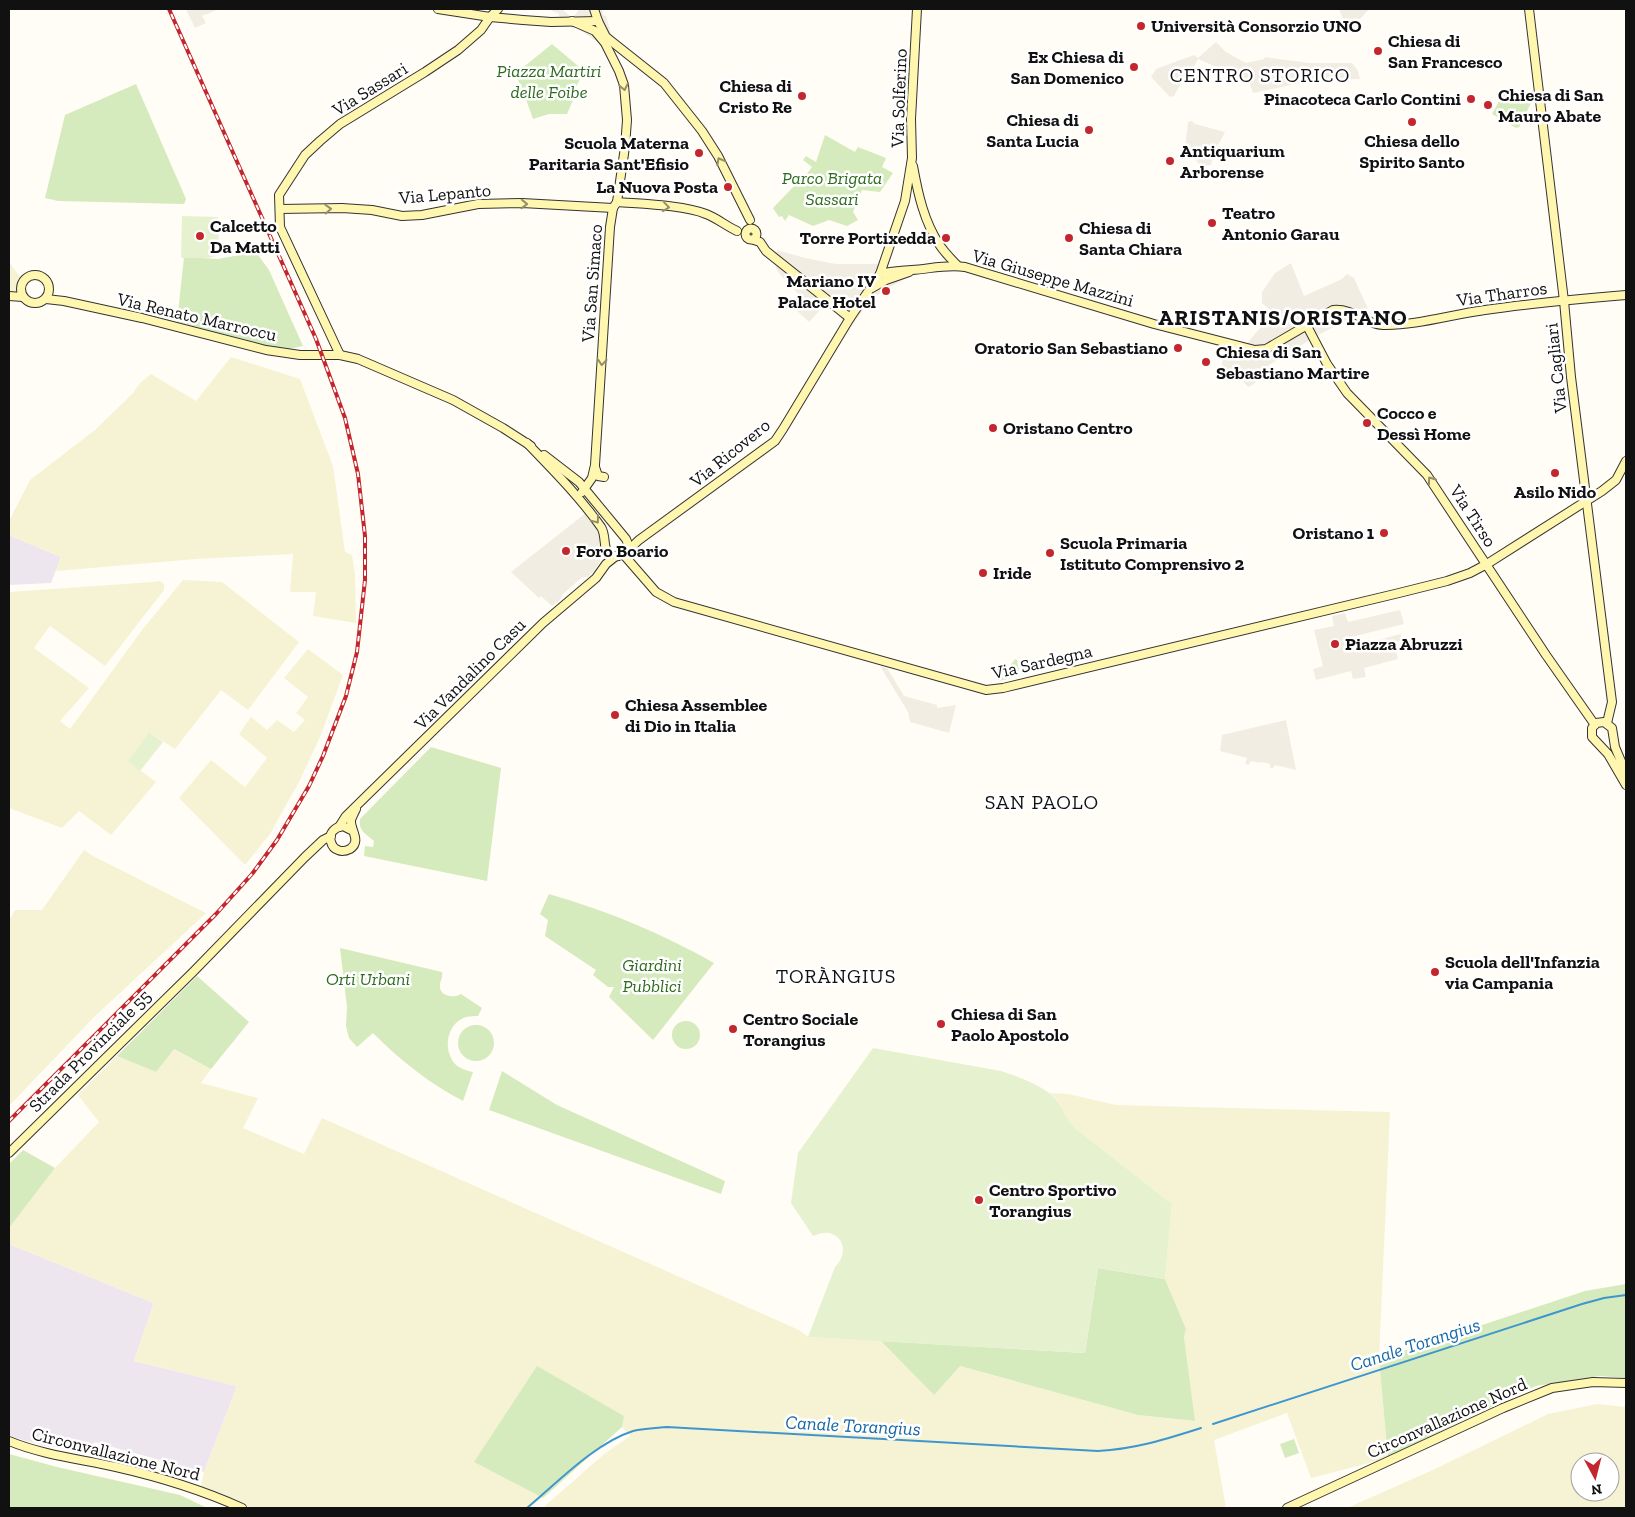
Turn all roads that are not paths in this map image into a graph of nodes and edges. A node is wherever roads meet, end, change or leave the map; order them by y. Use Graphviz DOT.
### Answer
graph roads {
  1 [pos="438,9"];
  2 [pos="498,9"];
  3 [pos="594,9"];
  4 [pos="917,9"];
  5 [pos="1529,9"];
  6 [pos="490,17"];
  7 [pos="594,25"];
  8 [pos="607,41"];
  9 [pos="912,158"];
  10 [pos="909,186"];
  11 [pos="918,190"];
  12 [pos="615,205"];
  13 [pos="280,209"];
  14 [pos="752,235"];
  15 [pos="957,266"];
  16 [pos="913,270"];
  17 [pos="880,274"];
  18 [pos="20,288"];
  19 [pos="870,289"];
  20 [pos="49,291"];
  21 [pos="9,295"];
  22 [pos="1626,295"];
  23 [pos="23,297"];
  24 [pos="46,299"];
  25 [pos="64,301"];
  26 [pos="1564,301"];
  27 [pos="850,318"];
  28 [pos="1307,326"];
  29 [pos="340,355"];
  30 [pos="527,443"];
  31 [pos="1626,461"];
  32 [pos="595,465"];
  33 [pos="604,477"];
  34 [pos="590,492"];
  35 [pos="580,499"];
  36 [pos="1588,500"];
  37 [pos="622,535"];
  38 [pos="606,540"];
  39 [pos="623,551"];
  40 [pos="608,552"];
  41 [pos="606,564"];
  42 [pos="1487,564"];
  43 [pos="1607,723"];
  44 [pos="1595,725"];
  45 [pos="1613,736"];
  46 [pos="1598,744"];
  47 [pos="1626,773"];
  48 [pos="1626,785"];
  49 [pos="356,807"];
  50 [pos="339,827"];
  51 [pos="353,831"];
  52 [pos="330,836"];
  53 [pos="332,845"];
  54 [pos="315,848"];
  55 [pos="9,1153"];
  56 [pos="1626,1383"];
  57 [pos="9,1441"];
  58 [pos="242,1508"];
  59 [pos="1287,1508"];
  1 -- 6 [label="street"];
  2 -- 6 [label="street, Via Sassari"];
  3 -- 7 [label="street"];
  4 -- 9 [label="street, Via Solferino"];
  5 -- 26 [label="street, Via Cagliari"];
  6 -- 7 [label="street"];
  6 -- 13 [label="street, Via Sassari"];
  7 -- 8 [label="street"];
  8 -- 12 [label="street, Via San Simaco, one-way"];
  14 -- 8 [label="street, one-way"];
  9 -- 10 [label="street, Via Solferino"];
  9 -- 11 [label="street"];
  10 -- 11 [label="street"];
  10 -- 17 [label="street, Via Solferino"];
  11 -- 15 [label="street"];
  13 -- 12 [label="street, Via Lepanto, one-way"];
  12 -- 14 [label="street, Via Lepanto, one-way"];
  12 -- 32 [label="street, Via San Simaco, one-way"];
  13 -- 29 [label="street, Via Sassari"];
  14 -- 27 [label="street"];
  15 -- 16 [label="street, Via Giuseppe Mazzini"];
  15 -- 28 [label="street, Via Giuseppe Mazzini"];
  16 -- 17 [label="street, Via Giuseppe Mazzini"];
  16 -- 19 [label="street, Via Giuseppe Mazzini"];
  17 -- 19 [label="street, Via Solferino"];
  18 -- 20 [label="street"];
  18 -- 21 [label="street"];
  18 -- 23 [label="street"];
  19 -- 27 [label="street, Via Ricovero"];
  20 -- 24 [label="street"];
  20 -- 25 [label="street, Via Renato Marroccu"];
  21 -- 23 [label="street"];
  22 -- 26 [label="street, Via Tharros"];
  23 -- 24 [label="street"];
  24 -- 25 [label="street, Via Renato Marroccu"];
  25 -- 29 [label="street, Via Renato Marroccu"];
  26 -- 28 [label="street, Via Tharros"];
  26 -- 36 [label="street, Via Cagliari"];
  27 -- 39 [label="street, Via Ricovero"];
  42 -- 28 [label="street, Via Tirso, one-way"];
  29 -- 30 [label="street, Via Renato Marroccu"];
  30 -- 34 [label="street"];
  30 -- 35 [label="street"];
  31 -- 36 [label="street, Via Sardegna"];
  32 -- 33 [label="street"];
  32 -- 34 [label="street, Via San Simaco"];
  34 -- 35 [label="street, Via San Simaco"];
  34 -- 37 [label="street"];
  35 -- 38 [label="street, one-way"];
  36 -- 42 [label="street, Via Sardegna"];
  36 -- 43 [label="street, Via Cagliari"];
  37 -- 38 [label="street"];
  37 -- 39 [label="street"];
  38 -- 40 [label="street"];
  39 -- 40 [label="street"];
  39 -- 41 [label="street, Via Vandalino Casu"];
  39 -- 42 [label="street, Via Sardegna"];
  40 -- 41 [label="street"];
  41 -- 49 [label="street, Via Vandalino Casu"];
  42 -- 44 [label="street, Via Tirso"];
  43 -- 44 [label="street"];
  43 -- 45 [label="street"];
  44 -- 46 [label="street"];
  45 -- 46 [label="street"];
  45 -- 47 [label="street"];
  46 -- 48 [label="street"];
  49 -- 50 [label="street, Via Vandalino Casu"];
  49 -- 51 [label="street"];
  50 -- 51 [label="street"];
  50 -- 52 [label="street"];
  51 -- 53 [label="street"];
  52 -- 53 [label="street"];
  52 -- 54 [label="street"];
  53 -- 54 [label="street"];
  54 -- 55 [label="street, Strada Provinciale 55"];
  56 -- 59 [label="street, Circonvallazione Nord"];
  57 -- 58 [label="street, Circonvallazione Nord"];
}
